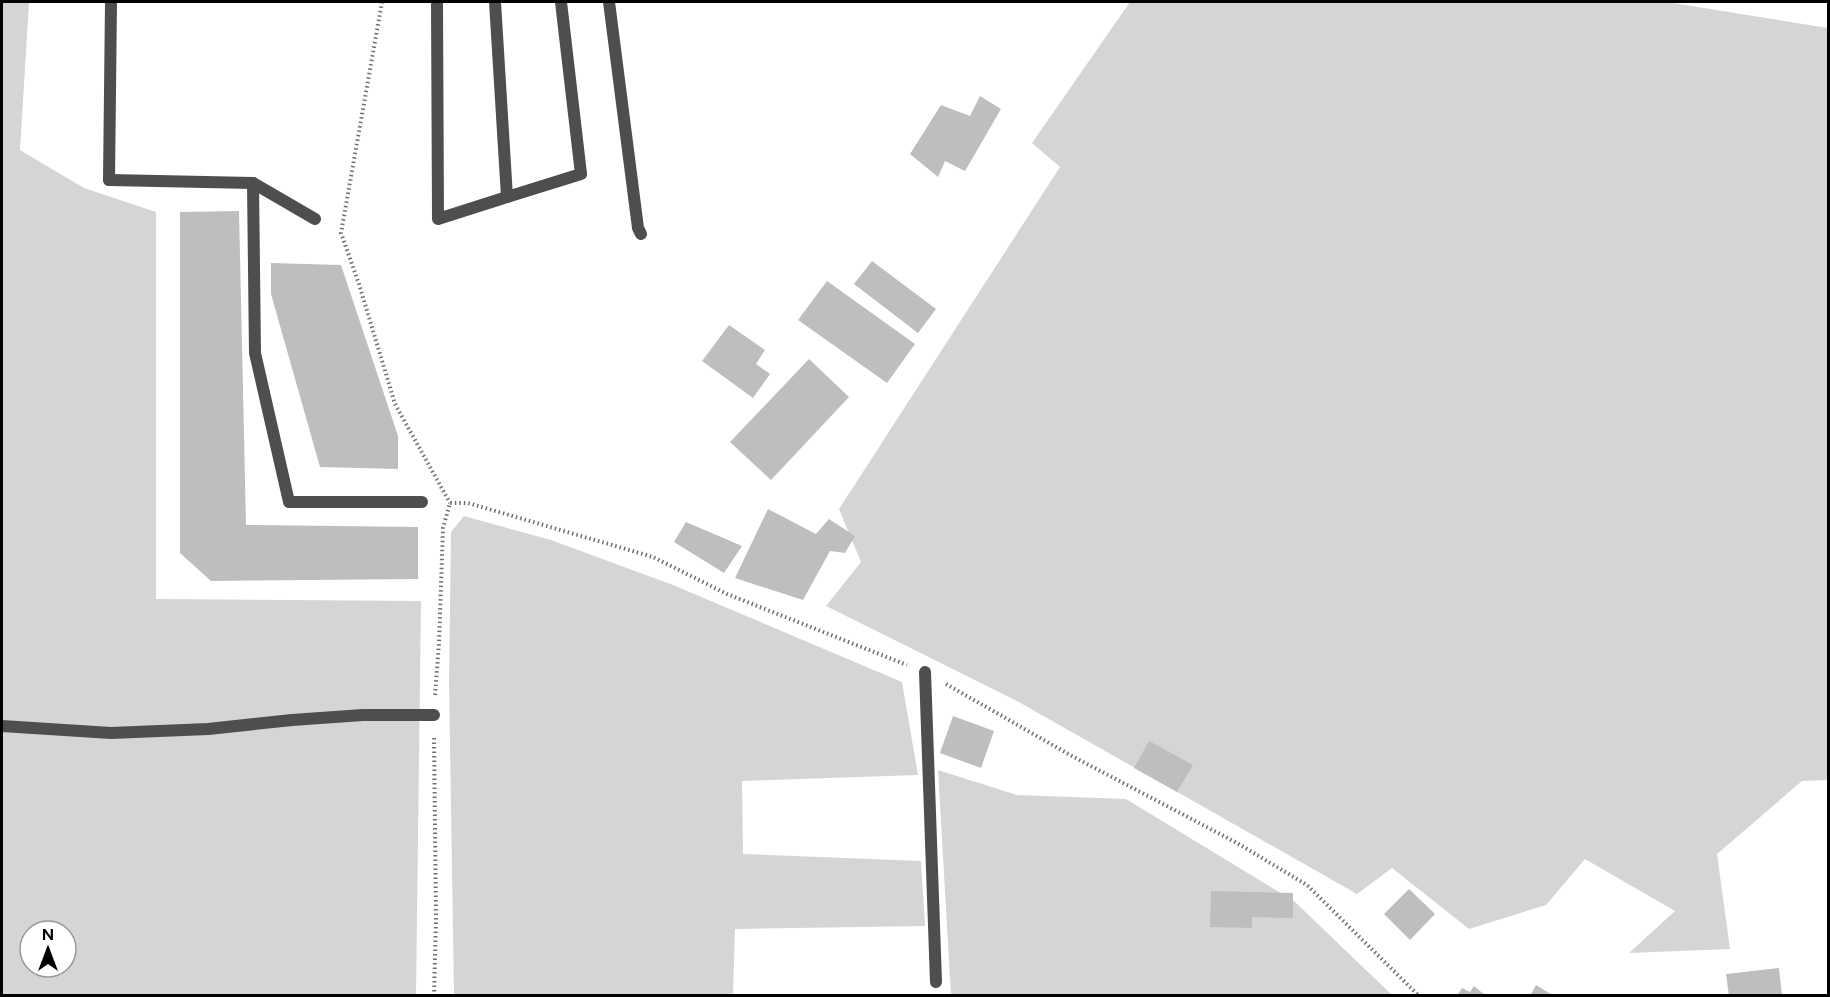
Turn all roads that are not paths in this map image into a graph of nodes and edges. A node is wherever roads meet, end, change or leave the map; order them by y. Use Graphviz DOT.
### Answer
graph roads {
  1 [pos="111,2"];
  2 [pos="437,2"];
  3 [pos="495,2"];
  4 [pos="561,2"];
  5 [pos="609,2"];
  6 [pos="254,183"];
  7 [pos="507,197"];
  8 [pos="315,219"];
  9 [pos="641,234"];
  10 [pos="422,502"];
  11 [pos="925,672"];
  12 [pos="434,715"];
  13 [pos="2,726"];
  14 [pos="936,982"];
  1 -- 6 [label="street"];
  2 -- 7 [label="street"];
  3 -- 7 [label="street"];
  4 -- 7 [label="street"];
  5 -- 9 [label="street"];
  6 -- 8 [label="street"];
  6 -- 10 [label="street"];
  11 -- 14 [label="street"];
  12 -- 13 [label="street"];
}
